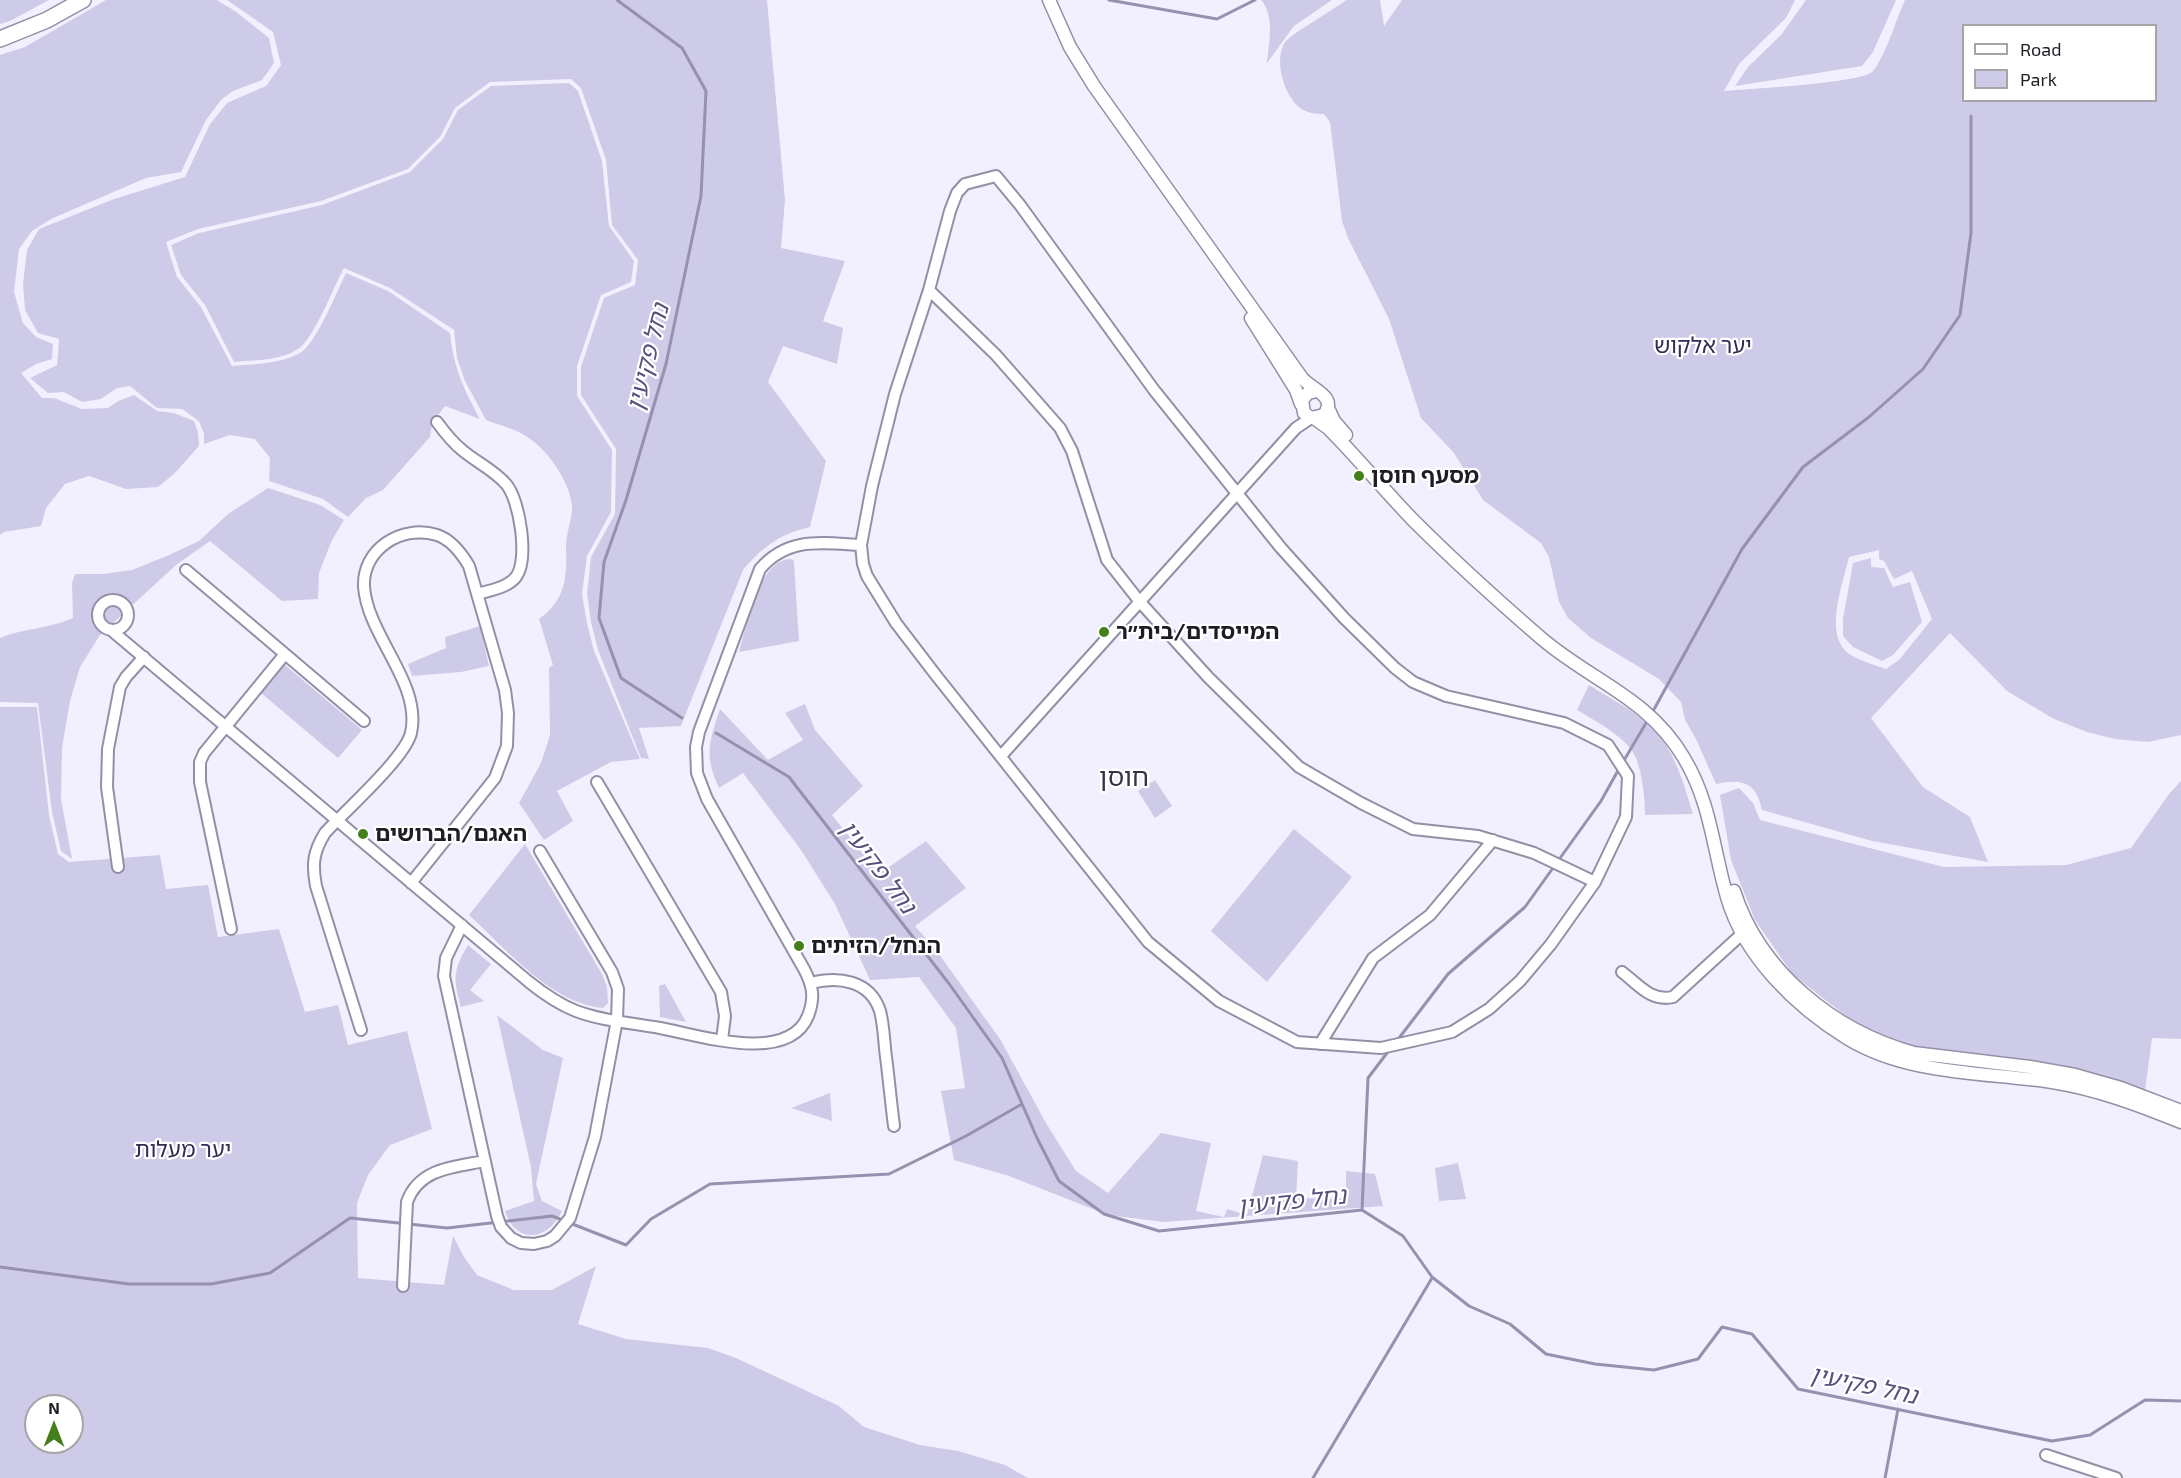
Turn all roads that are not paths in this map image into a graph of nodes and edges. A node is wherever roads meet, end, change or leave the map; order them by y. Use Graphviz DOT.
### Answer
graph roads {
  1 [pos="83,0"];
  2 [pos="1041,0"];
  3 [pos="1049,0"];
  4 [pos="0,39"];
  5 [pos="929,290"];
  6 [pos="1317,391"];
  7 [pos="1301,406"];
  8 [pos="1328,408"];
  9 [pos="1313,418"];
  10 [pos="437,422"];
  11 [pos="1296,428"];
  12 [pos="1238,494"];
  13 [pos="861,545"];
  14 [pos="186,570"];
  15 [pos="478,594"];
  16 [pos="1140,602"];
  17 [pos="127,621"];
  18 [pos="111,630"];
  19 [pos="131,647"];
  20 [pos="285,654"];
  21 [pos="144,657"];
  22 [pos="364,721"];
  23 [pos="225,726"];
  24 [pos="1001,756"];
  25 [pos="597,782"];
  26 [pos="337,820"];
  27 [pos="1493,840"];
  28 [pos="540,851"];
  29 [pos="118,867"];
  30 [pos="411,882"];
  31 [pos="1595,882"];
  32 [pos="462,925"];
  33 [pos="231,929"];
  34 [pos="1743,933"];
  35 [pos="1622,972"];
  36 [pos="812,983"];
  37 [pos="617,1020"];
  38 [pos="361,1030"];
  39 [pos="722,1040"];
  40 [pos="1320,1044"];
  41 [pos="2181,1111"];
  42 [pos="2181,1122"];
  43 [pos="894,1126"];
  44 [pos="485,1161"];
  45 [pos="403,1286"];
  46 [pos="2046,1455"];
  47 [pos="2116,1478"];
  1 -- 4 [label="highway"];
  2 -- 7 [label="main road"];
  3 -- 6 [label="main road"];
  5 -- 12 [label="street"];
  5 -- 13 [label="street"];
  5 -- 16 [label="street"];
  6 -- 7 [label="main road"];
  6 -- 8 [label="main road"];
  7 -- 9 [label="main road"];
  7 -- 11 [label="street"];
  8 -- 9 [label="main road"];
  8 -- 41 [label="main road"];
  9 -- 11 [label="street"];
  9 -- 34 [label="main road"];
  10 -- 15 [label="street"];
  11 -- 12 [label="street"];
  12 -- 16 [label="street"];
  12 -- 31 [label="street"];
  13 -- 24 [label="street"];
  13 -- 36 [label="street"];
  14 -- 20 [label="street"];
  15 -- 26 [label="street"];
  15 -- 30 [label="street"];
  16 -- 24 [label="street"];
  16 -- 27 [label="street"];
  17 -- 18 [label="street"];
  17 -- 18 [label="street"];
  17 -- 19 [label="street"];
  18 -- 19 [label="street"];
  19 -- 21 [label="street"];
  20 -- 22 [label="street"];
  20 -- 23 [label="street"];
  21 -- 23 [label="street"];
  21 -- 29 [label="street"];
  23 -- 26 [label="street"];
  23 -- 33 [label="street"];
  24 -- 40 [label="street"];
  25 -- 39 [label="street"];
  26 -- 30 [label="street"];
  26 -- 38 [label="street"];
  27 -- 31 [label="street"];
  27 -- 40 [label="street"];
  28 -- 37 [label="street"];
  30 -- 32 [label="street"];
  31 -- 40 [label="street"];
  32 -- 37 [label="street"];
  32 -- 44 [label="street"];
  34 -- 35 [label="street"];
  34 -- 42 [label="main road"];
  36 -- 39 [label="street"];
  36 -- 43 [label="street"];
  37 -- 39 [label="street"];
  37 -- 44 [label="street"];
  44 -- 45 [label="street"];
  46 -- 47 [label="street"];
}
